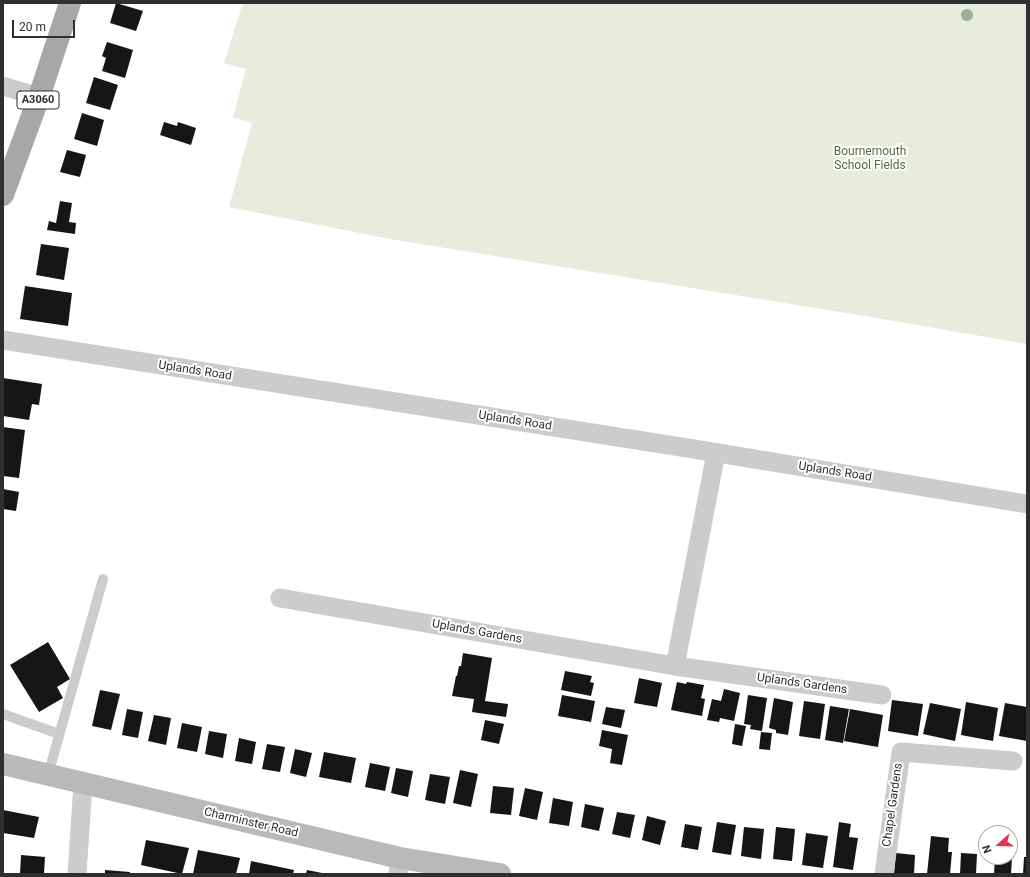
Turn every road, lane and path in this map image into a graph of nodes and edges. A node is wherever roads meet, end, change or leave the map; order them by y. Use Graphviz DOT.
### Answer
graph roads {
  1 [pos="70,3"];
  2 [pos="3,86"];
  3 [pos="39,97"];
  4 [pos="3,195"];
  5 [pos="3,340"];
  6 [pos="716,453"];
  7 [pos="1027,504"];
  8 [pos="103,579"];
  9 [pos="280,598"];
  10 [pos="675,666"];
  11 [pos="882,695"];
  12 [pos="3,714"];
  13 [pos="59,734"];
  14 [pos="1014,761"];
  15 [pos="3,764"];
  16 [pos="48,775"];
  17 [pos="83,784"];
  18 [pos="399,866"];
  19 [pos="78,874"];
  20 [pos="500,874"];
  21 [pos="884,874"];
  1 -- 3 [label="main road, A3060"];
  2 -- 3 [label="street"];
  3 -- 4 [label="main road, A3060"];
  5 -- 6 [label="street, Uplands Road"];
  6 -- 7 [label="street, Uplands Road"];
  6 -- 10 [label="street"];
  8 -- 13 [label="lane"];
  9 -- 10 [label="street, Uplands Gardens"];
  10 -- 11 [label="street, Uplands Gardens"];
  12 -- 13 [label="lane"];
  13 -- 16 [label="lane"];
  14 -- 21 [label="street, Chapel Gardens"];
  15 -- 16 [label="main road, Charminster Road"];
  16 -- 17 [label="main road, Charminster Road"];
  17 -- 18 [label="main road, Charminster Road"];
  17 -- 19 [label="street"];
  18 -- 20 [label="main road, Charminster Road"];
}
